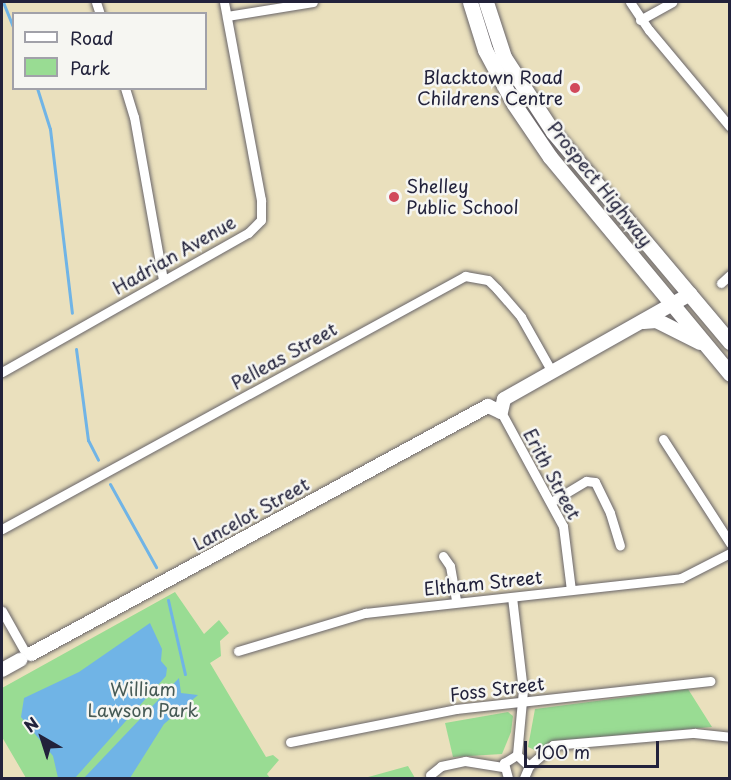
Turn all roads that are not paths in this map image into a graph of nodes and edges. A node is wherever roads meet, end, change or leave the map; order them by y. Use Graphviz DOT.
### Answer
graph roads {
  1 [pos="224,2"];
  2 [pos="313,2"];
  3 [pos="470,2"];
  4 [pos="486,2"];
  5 [pos="630,2"];
  6 [pos="672,2"];
  7 [pos="227,16"];
  8 [pos="640,20"];
  9 [pos="126,90"];
  10 [pos="729,127"];
  11 [pos="729,275"];
  12 [pos="163,280"];
  13 [pos="721,283"];
  14 [pos="690,294"];
  15 [pos="672,304"];
  16 [pos="643,321"];
  17 [pos="729,342"];
  18 [pos="708,347"];
  19 [pos="551,370"];
  20 [pos="2,372"];
  21 [pos="729,374"];
  22 [pos="498,406"];
  23 [pos="663,439"];
  24 [pos="551,502"];
  25 [pos="2,529"];
  26 [pos="729,543"];
  27 [pos="620,545"];
  28 [pos="729,553"];
  29 [pos="443,555"];
  30 [pos="571,590"];
  31 [pos="512,597"];
  32 [pos="456,601"];
  33 [pos="2,611"];
  34 [pos="238,651"];
  35 [pos="25,655"];
  36 [pos="2,670"];
  37 [pos="710,681"];
  38 [pos="523,702"];
  39 [pos="729,737"];
  40 [pos="290,742"];
  41 [pos="517,755"];
  42 [pos="503,766"];
  43 [pos="529,766"];
  44 [pos="429,775"];
  45 [pos="508,778"];
  46 [pos="524,778"];
  1 -- 7 [label="street, Hadrian Avenue"];
  2 -- 7 [label="street"];
  3 -- 15 [label="main road, Prospect Highway"];
  4 -- 14 [label="main road"];
  5 -- 8 [label="street"];
  6 -- 8 [label="street"];
  7 -- 12 [label="street, Hadrian Avenue"];
  8 -- 10 [label="street"];
  9 -- 12 [label="street"];
  11 -- 13 [label="street"];
  12 -- 20 [label="street, Hadrian Avenue"];
  14 -- 15 [label="street, Lancelot Street"];
  14 -- 17 [label="main road"];
  15 -- 16 [label="street, Lancelot Street"];
  15 -- 18 [label="main road, Prospect Highway"];
  16 -- 18 [label="main road"];
  16 -- 19 [label="street, Lancelot Street"];
  18 -- 21 [label="main road, Prospect Highway"];
  19 -- 22 [label="street, Lancelot Street"];
  19 -- 25 [label="street, Pelleas Street"];
  22 -- 24 [label="street, Erith Street"];
  22 -- 35 [label="street, Lancelot Street"];
  23 -- 26 [label="street"];
  24 -- 27 [label="street"];
  24 -- 30 [label="street, Erith Street"];
  28 -- 30 [label="street, Eltham Street"];
  29 -- 32 [label="street"];
  30 -- 31 [label="street, Eltham Street"];
  31 -- 32 [label="street, Eltham Street"];
  31 -- 38 [label="street"];
  32 -- 34 [label="street, Eltham Street"];
  33 -- 35 [label="street"];
  35 -- 36 [label="street, Lancelot Street"];
  37 -- 38 [label="street, Foss Street"];
  38 -- 40 [label="street, Foss Street"];
  38 -- 41 [label="street"];
  39 -- 43 [label="street"];
  41 -- 42 [label="street"];
  41 -- 43 [label="street"];
  42 -- 44 [label="street"];
  42 -- 45 [label="street"];
  43 -- 46 [label="street"];
}
